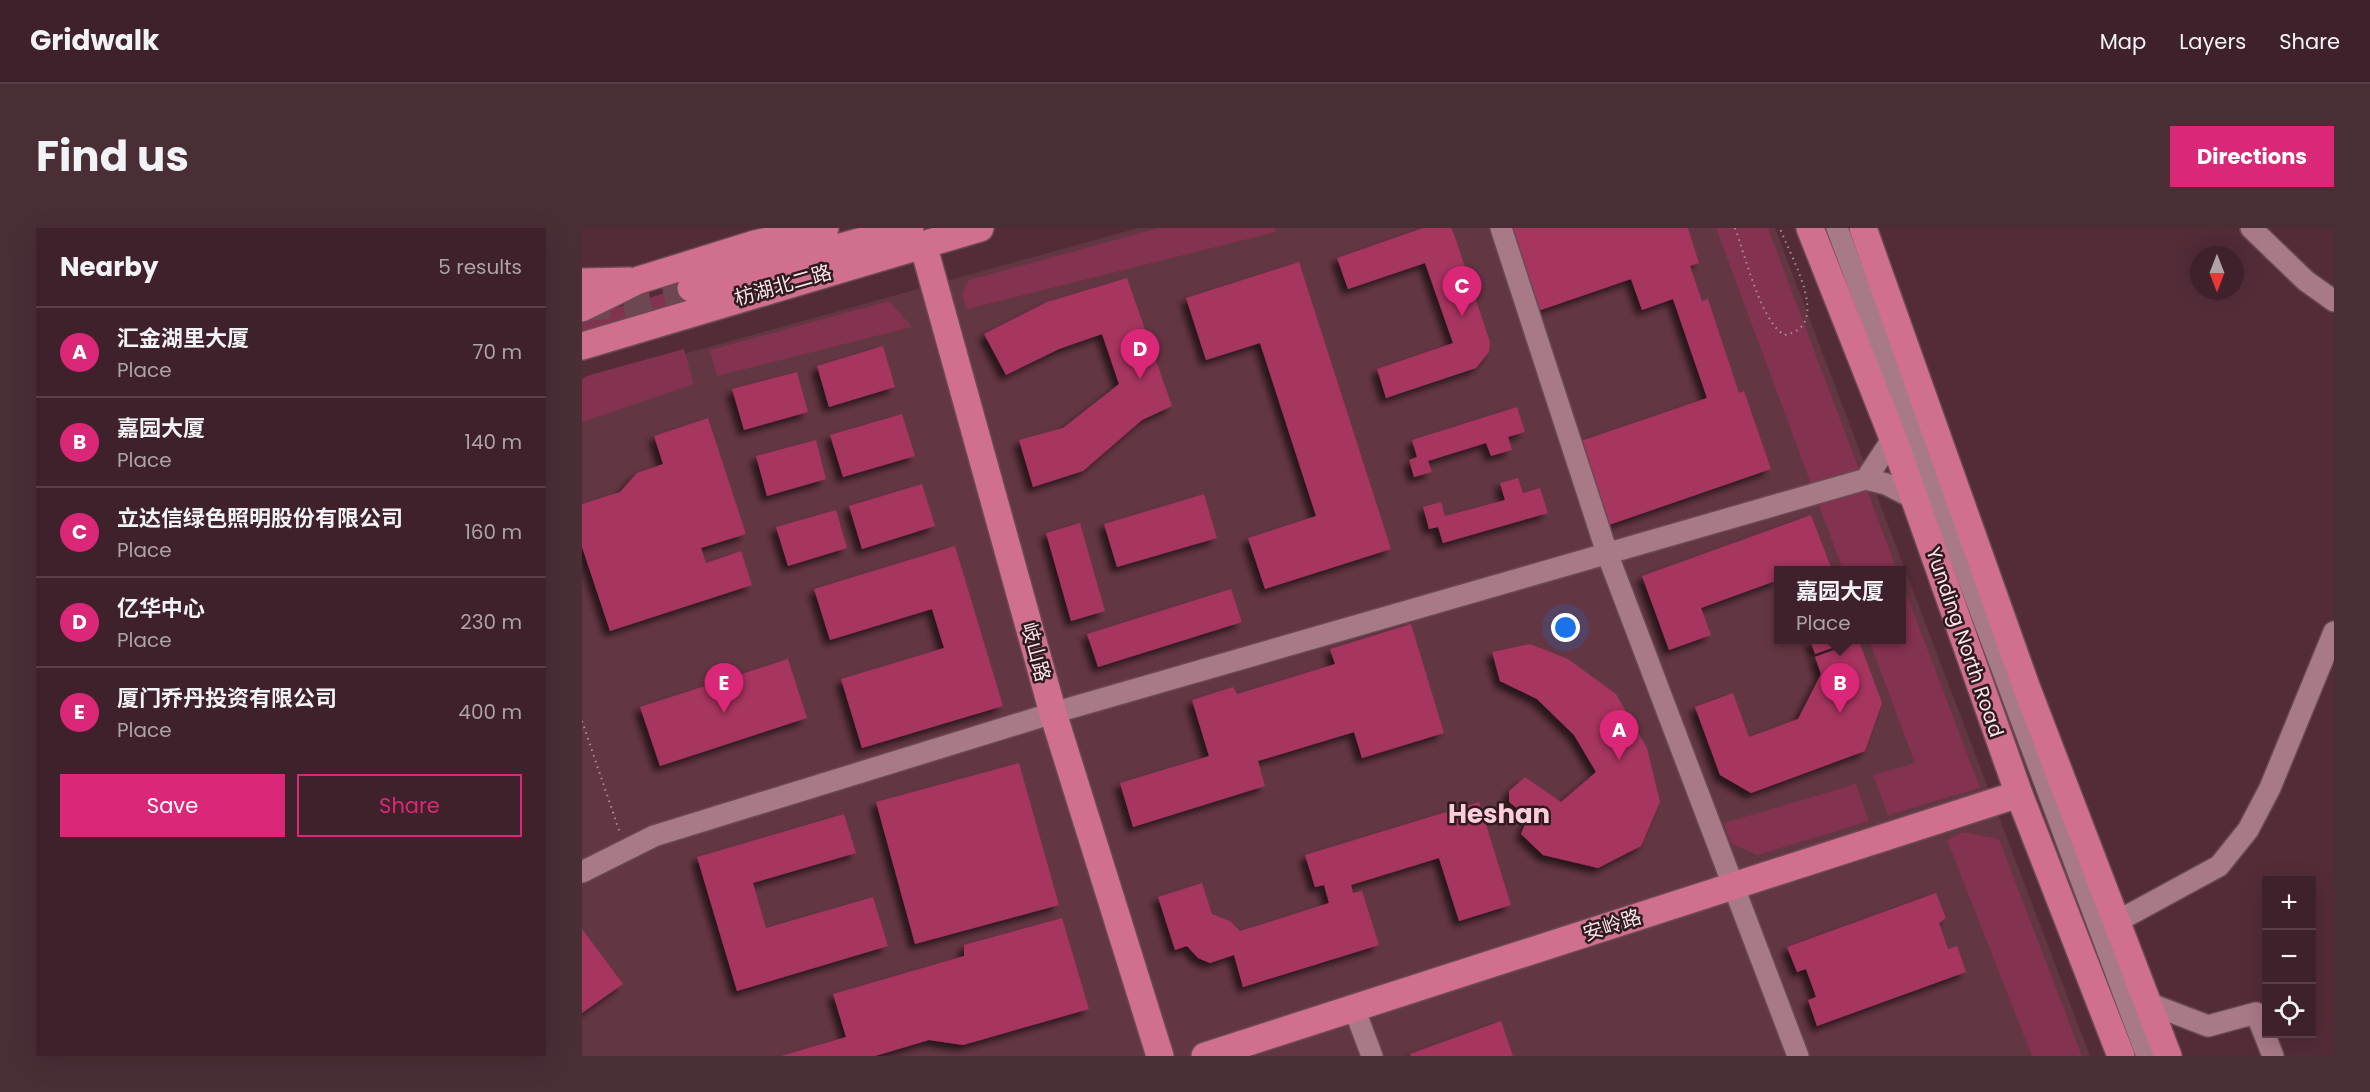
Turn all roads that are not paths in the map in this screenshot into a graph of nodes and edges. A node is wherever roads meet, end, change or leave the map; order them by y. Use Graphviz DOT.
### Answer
graph roads {
  1 [pos="825,228"];
  2 [pos="980,228"];
  3 [pos="1501,228"];
  4 [pos="1810,228"];
  5 [pos="1837,228"];
  6 [pos="1863,228"];
  7 [pos="2251,228"];
  8 [pos="917,236"];
  9 [pos="639,280"];
  10 [pos="582,282"];
  11 [pos="691,288"];
  12 [pos="2334,301"];
  13 [pos="582,308"];
  14 [pos="584,344"];
  15 [pos="1893,438"];
  16 [pos="1866,479"];
  17 [pos="1915,499"];
  18 [pos="1607,553"];
  19 [pos="2334,632"];
  20 [pos="1053,713"];
  21 [pos="2019,794"];
  22 [pos="582,872"];
  23 [pos="1734,885"];
  24 [pos="2116,922"];
  25 [pos="2148,1003"];
  26 [pos="1354,1008"];
  27 [pos="1160,1056"];
  28 [pos="1205,1056"];
  29 [pos="1372,1056"];
  30 [pos="1798,1056"];
  31 [pos="2121,1056"];
  32 [pos="2147,1056"];
  33 [pos="2168,1056"];
  34 [pos="2273,1056"];
  1 -- 9 [label="main road"];
  2 -- 8 [label="main road, 枋湖北二路"];
  3 -- 18 [label="street"];
  4 -- 15 [label="main road, Yunding North Road"];
  5 -- 32 [label="street"];
  6 -- 24 [label="main road"];
  7 -- 12 [label="street"];
  8 -- 11 [label="main road"];
  8 -- 14 [label="main road, 枋湖北二路"];
  8 -- 20 [label="main road, 岐山路"];
  9 -- 10 [label="main road"];
  9 -- 13 [label="main road"];
  15 -- 16 [label="street"];
  15 -- 17 [label="main road, Yunding North Road"];
  16 -- 17 [label="street"];
  16 -- 18 [label="street"];
  17 -- 21 [label="main road, Yunding North Road"];
  18 -- 20 [label="street"];
  18 -- 23 [label="street"];
  19 -- 24 [label="street"];
  20 -- 22 [label="street"];
  20 -- 27 [label="main road, 岐山路"];
  21 -- 23 [label="main road, 安岭路"];
  21 -- 31 [label="main road, Yunding North Road"];
  23 -- 26 [label="main road, 安岭路"];
  23 -- 30 [label="street"];
  24 -- 25 [label="main road"];
  25 -- 33 [label="main road"];
  25 -- 34 [label="street"];
  26 -- 28 [label="main road, 安岭路"];
  26 -- 29 [label="street"];
}
